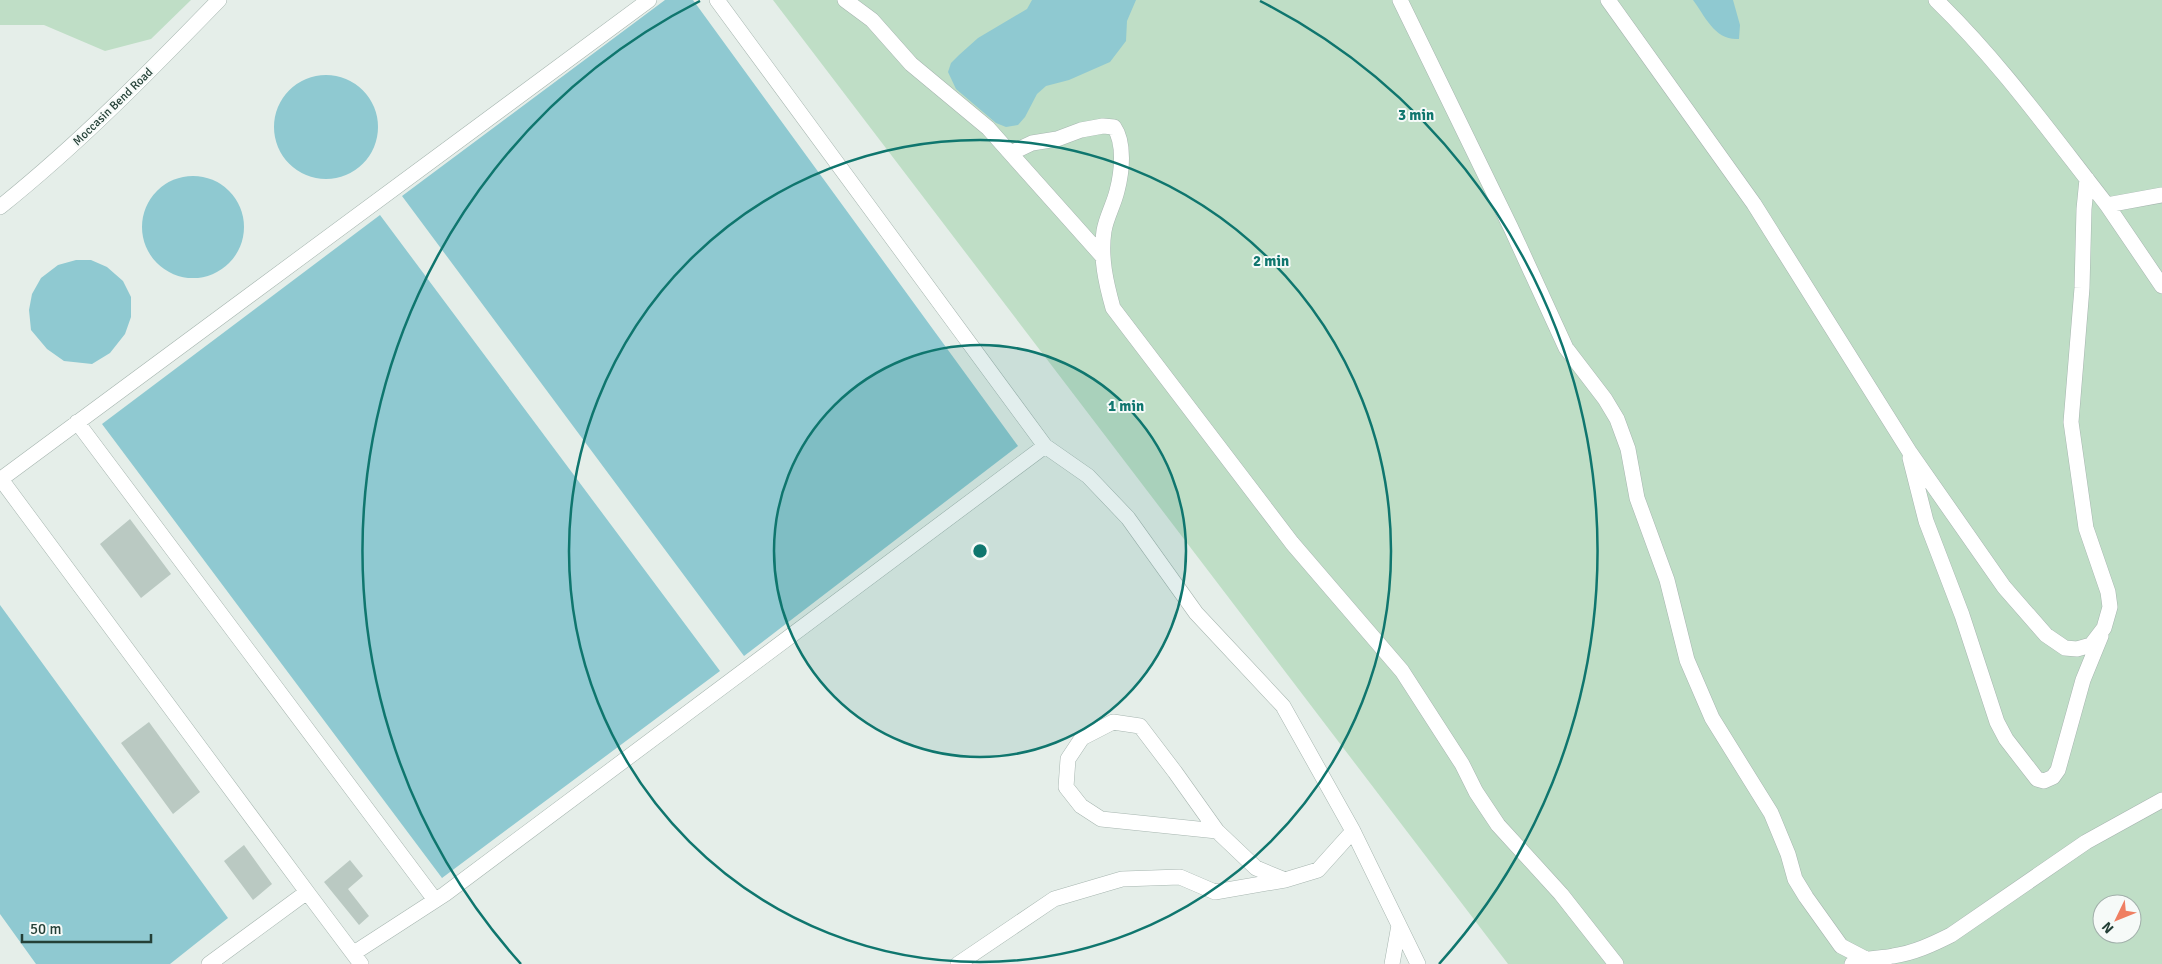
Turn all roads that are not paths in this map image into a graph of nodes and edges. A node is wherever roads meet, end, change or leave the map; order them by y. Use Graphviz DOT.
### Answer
graph roads {
  1 [pos="219,0"];
  2 [pos="649,0"];
  3 [pos="717,0"];
  4 [pos="845,0"];
  5 [pos="1400,0"];
  6 [pos="1608,0"];
  7 [pos="1936,0"];
  8 [pos="1011,153"];
  9 [pos="2087,179"];
  10 [pos="2162,195"];
  11 [pos="2107,205"];
  12 [pos="0,207"];
  13 [pos="1103,257"];
  14 [pos="2162,286"];
  15 [pos="78,422"];
  16 [pos="1045,446"];
  17 [pos="1909,451"];
  18 [pos="0,478"];
  19 [pos="2104,628"];
  20 [pos="2162,800"];
  21 [pos="1217,831"];
  22 [pos="1353,831"];
  23 [pos="1285,880"];
  24 [pos="307,892"];
  25 [pos="435,900"];
  26 [pos="1399,925"];
  27 [pos="357,959"];
  28 [pos="1858,961"];
  29 [pos="209,964"];
  30 [pos="958,964"];
  31 [pos="1392,964"];
  32 [pos="1418,964"];
  33 [pos="1616,964"];
  1 -- 12 [label="street, Moccasin Bend Road"];
  2 -- 15 [label="street"];
  3 -- 16 [label="street"];
  4 -- 8 [label="street"];
  5 -- 28 [label="street"];
  6 -- 17 [label="street"];
  7 -- 9 [label="street"];
  8 -- 13 [label="street"];
  8 -- 13 [label="street"];
  9 -- 11 [label="street"];
  9 -- 19 [label="street"];
  10 -- 11 [label="street"];
  11 -- 14 [label="street"];
  13 -- 33 [label="street"];
  15 -- 18 [label="street"];
  15 -- 25 [label="street"];
  16 -- 22 [label="street"];
  16 -- 25 [label="street"];
  17 -- 19 [label="street"];
  17 -- 19 [label="street"];
  18 -- 24 [label="street"];
  20 -- 28 [label="street"];
  21 -- 21 [label="street"];
  21 -- 23 [label="street"];
  22 -- 23 [label="street"];
  22 -- 26 [label="street"];
  23 -- 30 [label="street"];
  24 -- 27 [label="street"];
  24 -- 29 [label="street"];
  25 -- 27 [label="street"];
  26 -- 31 [label="street"];
  26 -- 32 [label="street"];
}
